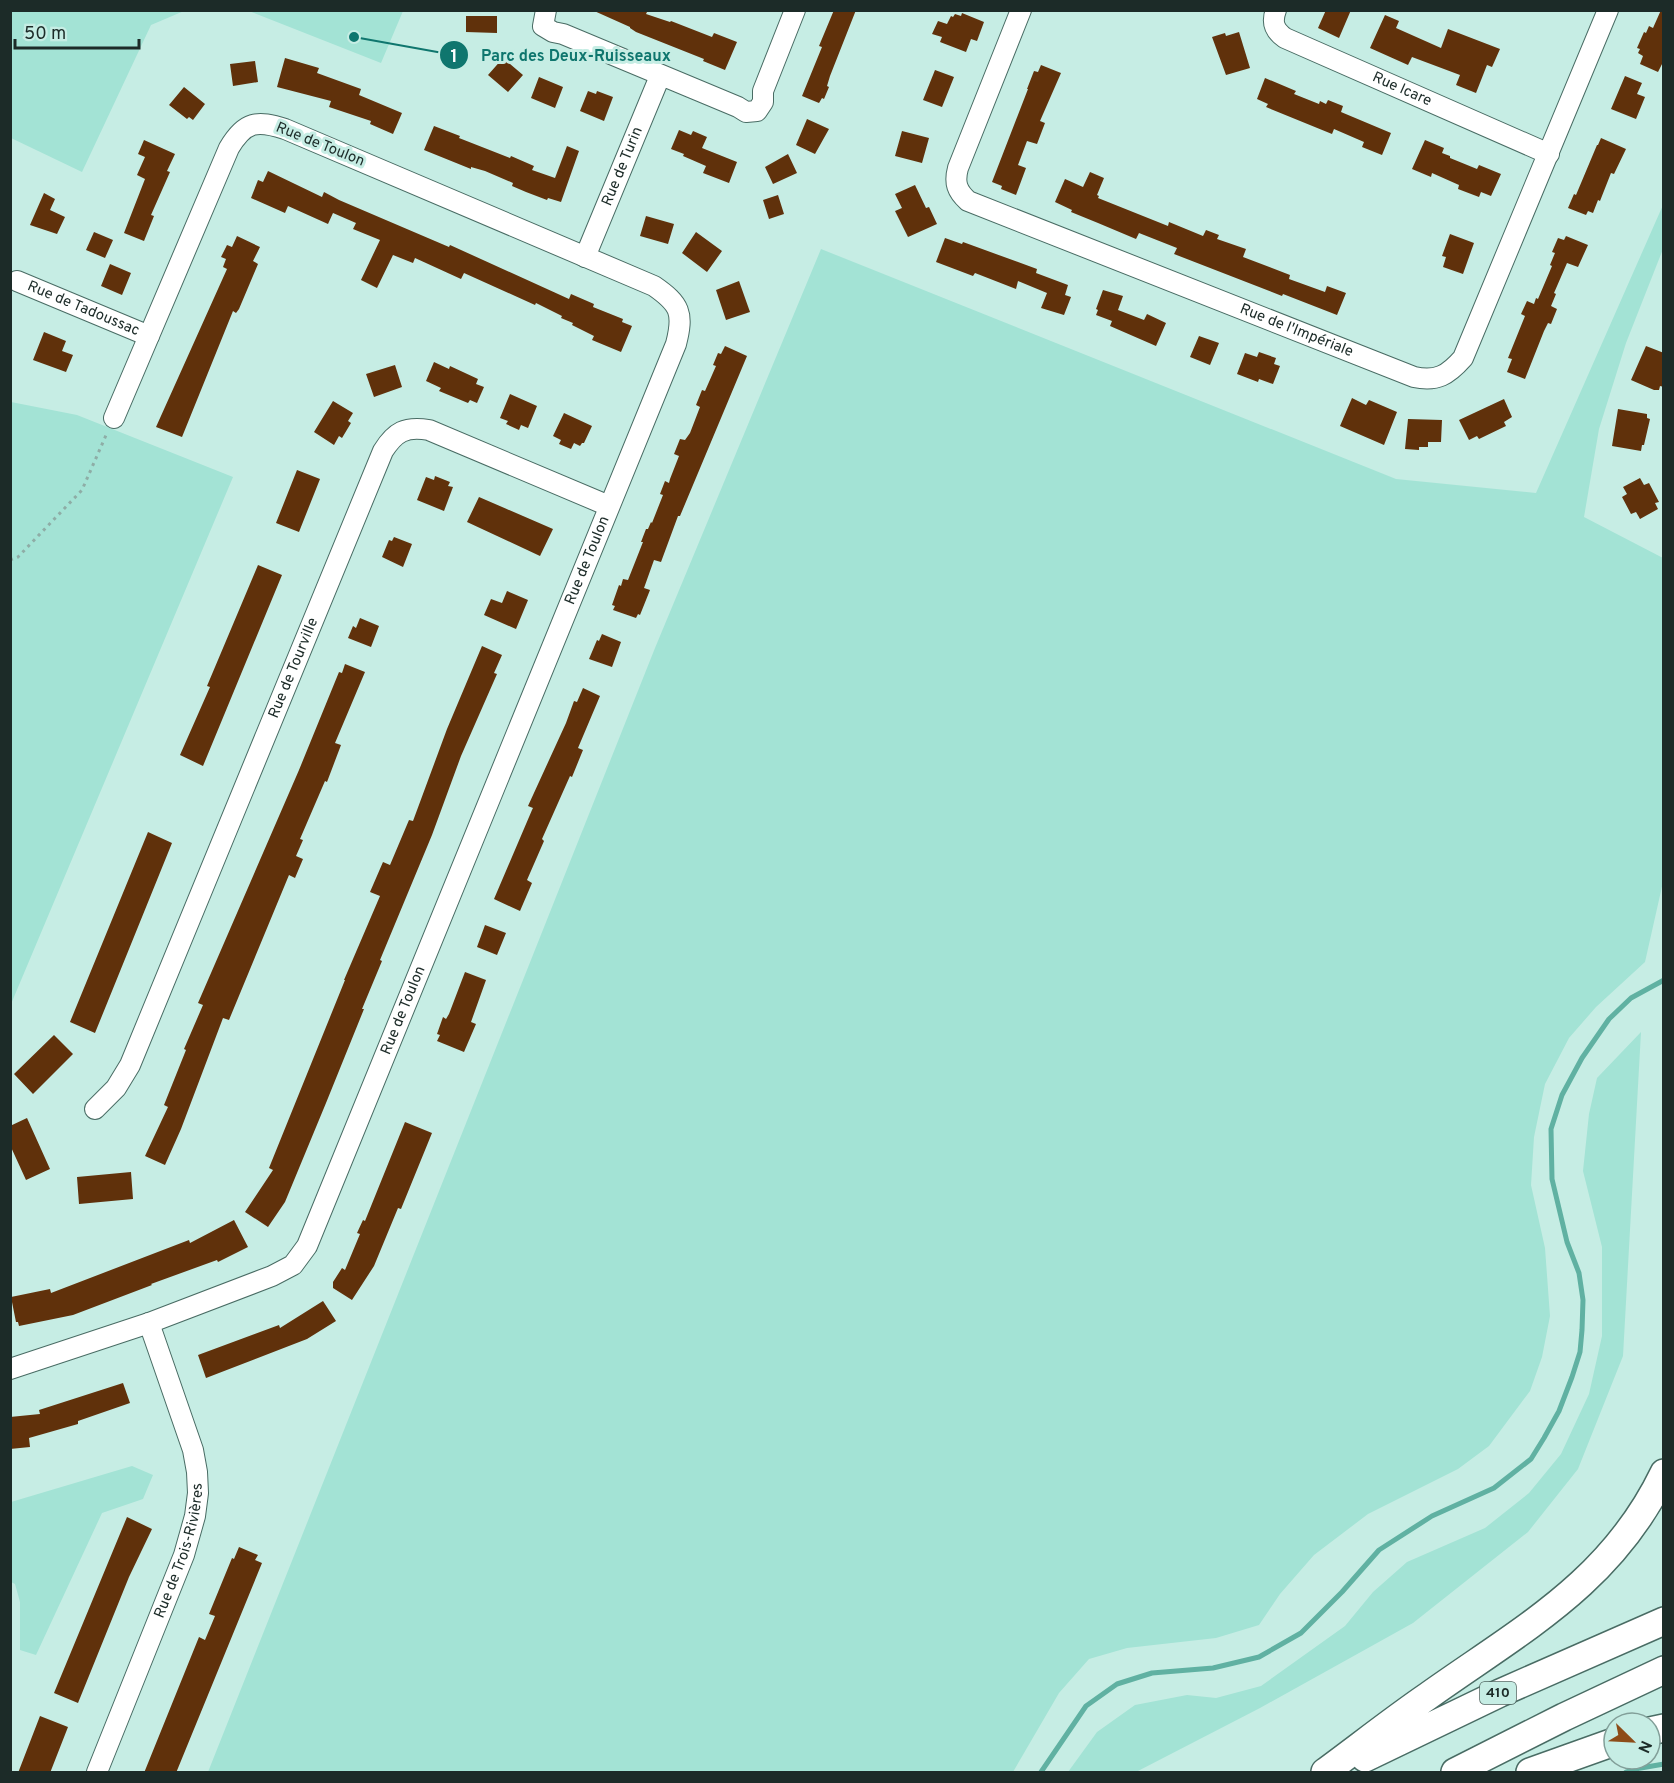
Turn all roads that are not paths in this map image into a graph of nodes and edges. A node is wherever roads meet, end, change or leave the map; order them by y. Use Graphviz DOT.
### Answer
graph roads {
  1 [pos="795,10"];
  2 [pos="1021,10"];
  3 [pos="1276,10"];
  4 [pos="1608,10"];
  5 [pos="545,18"];
  6 [pos="660,76"];
  7 [pos="1549,154"];
  8 [pos="585,257"];
  9 [pos="17,281"];
  10 [pos="148,336"];
  11 [pos="114,418"];
  12 [pos="609,506"];
  13 [pos="95,1108"];
  14 [pos="149,1323"];
  15 [pos="10,1369"];
  16 [pos="1664,1473"];
  17 [pos="1664,1621"];
  18 [pos="1664,1670"];
  19 [pos="1602,1746"];
  20 [pos="97,1773"];
  21 [pos="1325,1773"];
  22 [pos="1336,1773"];
  23 [pos="1455,1773"];
  24 [pos="1530,1773"];
  1 -- 6 [label="street"];
  2 -- 7 [label="street, Rue de l'Impériale"];
  3 -- 7 [label="street, Rue Icare"];
  4 -- 7 [label="street, Rue de l'Impériale"];
  5 -- 6 [label="street"];
  6 -- 8 [label="street, Rue de Turin"];
  8 -- 10 [label="street, Rue de Toulon"];
  8 -- 12 [label="street, Rue de Toulon"];
  9 -- 10 [label="street, Rue de Tadoussac"];
  10 -- 11 [label="street, Rue de Toulon"];
  12 -- 13 [label="street, Rue de Tourville"];
  12 -- 14 [label="street, Rue de Toulon"];
  14 -- 15 [label="street, Rue de Toulon"];
  14 -- 20 [label="street, Rue de Trois-Rivières"];
  16 -- 21 [label="highway"];
  17 -- 22 [label="highway, 410"];
  18 -- 23 [label="highway"];
  19 -- 24 [label="highway"];
}
